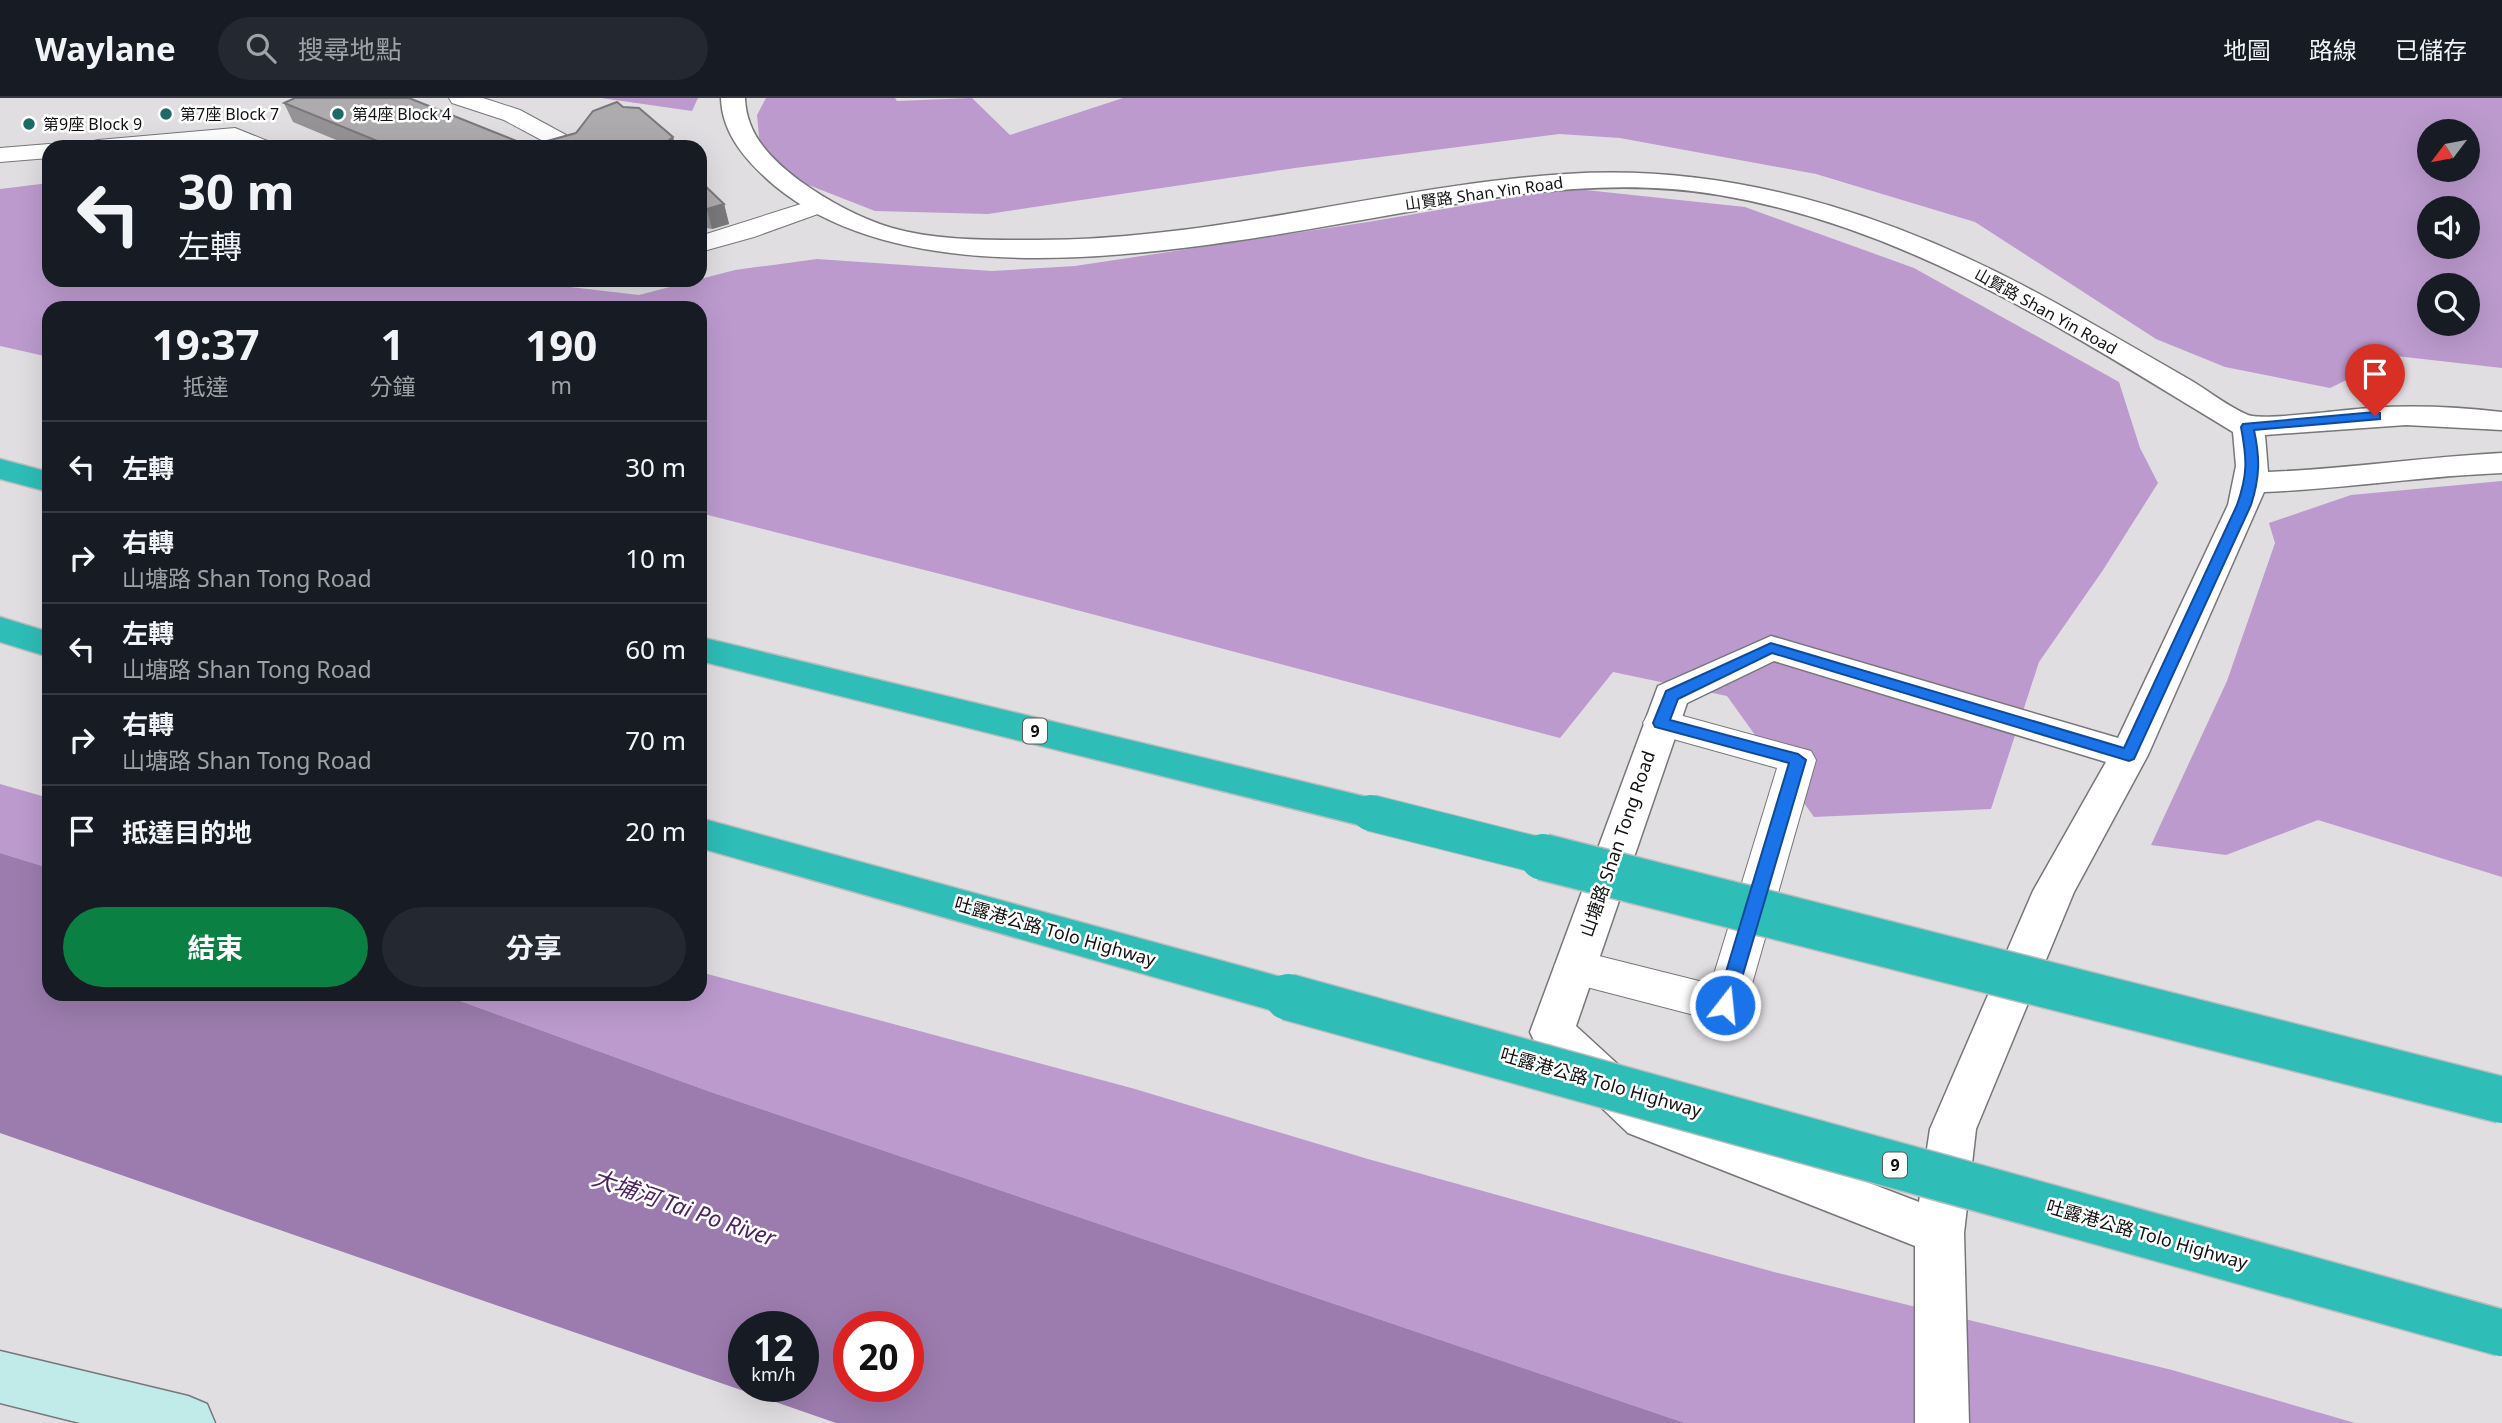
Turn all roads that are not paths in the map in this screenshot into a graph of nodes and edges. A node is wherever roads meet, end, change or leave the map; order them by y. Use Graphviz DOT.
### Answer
graph roads {
  1 [pos="460,98"];
  2 [pos="733,98"];
  3 [pos="518,107"];
  4 [pos="178,140"];
  5 [pos="246,140"];
  6 [pos="558,140"];
  7 [pos="42,152"];
  8 [pos="0,155"];
  9 [pos="820,205"];
  10 [pos="707,242"];
  11 [pos="2502,421"];
  12 [pos="2247,427"];
  13 [pos="2502,463"];
  14 [pos="0,469"];
  15 [pos="42,480"];
  16 [pos="2251,483"];
  17 [pos="0,629"];
  18 [pos="42,643"];
  19 [pos="707,651"];
  20 [pos="1661,723"];
  21 [pos="2129,755"];
  22 [pos="707,835"];
  23 [pos="1575,967"];
  24 [pos="2502,1100"];
  25 [pos="1939,1233"];
  26 [pos="2502,1333"];
  27 [pos="0,1377"];
  28 [pos="1942,1413"];
  29 [pos="188,1423"];
  1 -- 3 [label="lane"];
  2 -- 9 [label="street, 山賢路 Shan Yin Road"];
  3 -- 6 [label="lane"];
  4 -- 5 [label="lane"];
  7 -- 8 [label="lane"];
  9 -- 10 [label="lane"];
  9 -- 12 [label="street, 山賢路 Shan Yin Road"];
  11 -- 12 [label="street"];
  12 -- 16 [label="street"];
  13 -- 16 [label="street"];
  14 -- 15 [label="highway"];
  16 -- 21 [label="street"];
  17 -- 18 [label="highway"];
  19 -- 24 [label="highway, 9, bridge"];
  20 -- 21 [label="street, 山塘路 Shan Tong Road"];
  20 -- 23 [label="street, 山塘路 Shan Tong Road"];
  20 -- 23 [label="lane"];
  21 -- 25 [label="street"];
  22 -- 26 [label="highway, 吐露港公路 Tolo Highway / 9, bridge"];
  23 -- 25 [label="street, 山塘路 Shan Tong Road"];
  25 -- 28 [label="street"];
  27 -- 29 [label="main road"];
}
